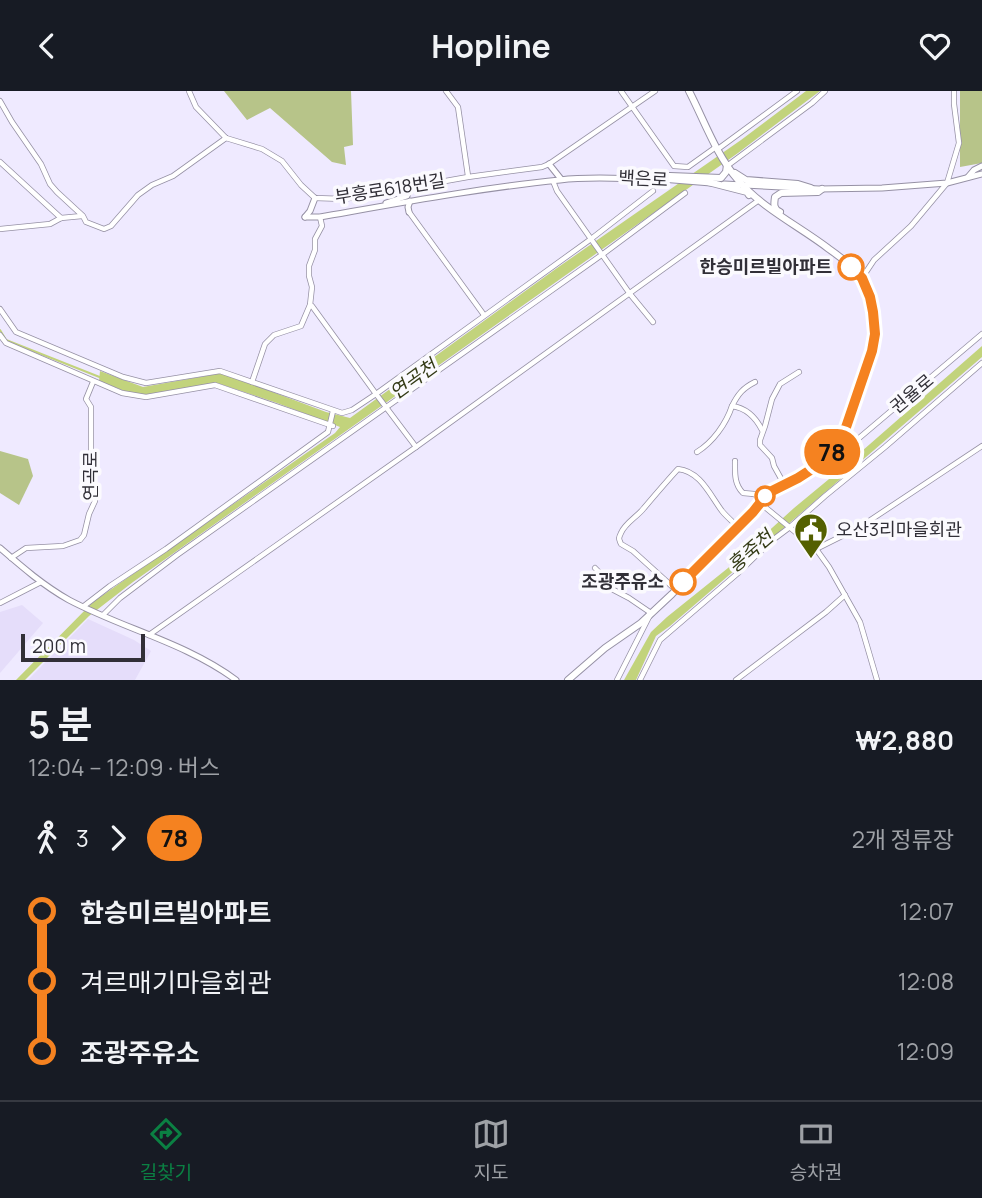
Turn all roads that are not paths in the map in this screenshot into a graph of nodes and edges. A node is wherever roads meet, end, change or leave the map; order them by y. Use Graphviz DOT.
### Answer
graph roads {
  1 [pos="189,91"];
  2 [pos="446,91"];
  3 [pos="621,91"];
  4 [pos="655,91"];
  5 [pos="688,91"];
  6 [pos="797,91"];
  7 [pos="825,91"];
  8 [pos="954,91"];
  9 [pos="0,101"];
  10 [pos="633,106"];
  11 [pos="226,138"];
  12 [pos="718,148"];
  13 [pos="0,162"];
  14 [pos="549,164"];
  15 [pos="728,166"];
  16 [pos="982,166"];
  17 [pos="982,174"];
  18 [pos="468,177"];
  19 [pos="968,177"];
  20 [pos="561,179"];
  21 [pos="648,179"];
  22 [pos="553,181"];
  23 [pos="706,181"];
  24 [pos="947,183"];
  25 [pos="743,186"];
  26 [pos="411,187"];
  27 [pos="811,188"];
  28 [pos="822,189"];
  29 [pos="653,191"];
  30 [pos="685,193"];
  31 [pos="315,198"];
  32 [pos="412,201"];
  33 [pos="758,201"];
  34 [pos="369,209"];
  35 [pos="409,212"];
  36 [pos="83,216"];
  37 [pos="320,217"];
  38 [pos="61,218"];
  39 [pos="0,229"];
  40 [pos="800,229"];
  41 [pos="591,239"];
  42 [pos="603,254"];
  43 [pos="862,278"];
  44 [pos="630,293"];
  45 [pos="310,305"];
  46 [pos="0,309"];
  47 [pos="484,316"];
  48 [pos="653,322"];
  49 [pos="982,334"];
  50 [pos="0,335"];
  51 [pos="982,363"];
  52 [pos="799,372"];
  53 [pos="93,381"];
  54 [pos="252,381"];
  55 [pos="755,381"];
  56 [pos="376,394"];
  57 [pos="732,406"];
  58 [pos="387,408"];
  59 [pos="333,411"];
  60 [pos="331,426"];
  61 [pos="762,431"];
  62 [pos="839,444"];
  63 [pos="852,444"];
  64 [pos="982,446"];
  65 [pos="416,447"];
  66 [pos="697,452"];
  67 [pos="735,461"];
  68 [pos="823,462"];
  69 [pos="784,484"];
  70 [pos="761,501"];
  71 [pos="738,527"];
  72 [pos="790,527"];
  73 [pos="0,548"];
  74 [pos="816,549"];
  75 [pos="11,558"];
  76 [pos="595,568"];
  77 [pos="41,582"];
  78 [pos="676,590"];
  79 [pos="845,595"];
  80 [pos="0,603"];
  81 [pos="84,606"];
  82 [pos="651,613"];
  83 [pos="103,615"];
  84 [pos="149,635"];
  85 [pos="573,679"];
  86 [pos="236,680"];
  87 [pos="617,680"];
  88 [pos="640,680"];
  89 [pos="736,680"];
  90 [pos="877,680"];
  1 -- 11 [label="street, 부흥로618번길"];
  2 -- 18 [label="street, 부흥로618번길"];
  3 -- 10 [label="street"];
  4 -- 10 [label="street, 부흥로618번길"];
  5 -- 12 [label="main road"];
  6 -- 12 [label="street"];
  7 -- 15 [label="street"];
  8 -- 24 [label="street"];
  9 -- 36 [label="street"];
  10 -- 12 [label="street"];
  10 -- 14 [label="street, 부흥로618번길"];
  11 -- 31 [label="street, 부흥로618번길"];
  11 -- 36 [label="street"];
  12 -- 15 [label="main road"];
  13 -- 38 [label="street"];
  14 -- 18 [label="street, 부흥로618번길"];
  14 -- 20 [label="street"];
  15 -- 23 [label="main road"];
  15 -- 25 [label="main road"];
  15 -- 27 [label="main road"];
  16 -- 19 [label="street"];
  17 -- 19 [label="street"];
  18 -- 26 [label="street, 부흥로618번길"];
  19 -- 24 [label="street"];
  20 -- 21 [label="street, 백은로"];
  20 -- 22 [label="street, 백은로"];
  21 -- 23 [label="main road"];
  22 -- 32 [label="street, 백은로"];
  22 -- 41 [label="street"];
  23 -- 25 [label="street"];
  23 -- 33 [label="main road"];
  24 -- 28 [label="street"];
  24 -- 43 [label="street"];
  25 -- 27 [label="street"];
  25 -- 33 [label="main road"];
  26 -- 31 [label="street, 부흥로618번길"];
  26 -- 32 [label="street"];
  26 -- 34 [label="street"];
  27 -- 28 [label="street"];
  28 -- 40 [label="main road"];
  29 -- 41 [label="street"];
  30 -- 42 [label="street"];
  31 -- 37 [label="street, 백은로"];
  32 -- 34 [label="street, 백은로"];
  32 -- 35 [label="street"];
  33 -- 40 [label="main road"];
  33 -- 44 [label="street"];
  34 -- 37 [label="street, 백은로"];
  35 -- 47 [label="street"];
  36 -- 38 [label="street"];
  37 -- 45 [label="street"];
  38 -- 39 [label="street"];
  40 -- 43 [label="main road"];
  41 -- 42 [label="street"];
  41 -- 47 [label="street"];
  42 -- 44 [label="street"];
  42 -- 58 [label="street"];
  43 -- 62 [label="main road"];
  44 -- 48 [label="street"];
  44 -- 65 [label="street"];
  45 -- 54 [label="street"];
  45 -- 56 [label="street"];
  46 -- 54 [label="street"];
  47 -- 56 [label="street"];
  49 -- 63 [label="street, 권율로"];
  50 -- 53 [label="street"];
  51 -- 72 [label="street"];
  52 -- 61 [label="street"];
  53 -- 60 [label="street"];
  53 -- 75 [label="street, 연곡로"];
  54 -- 59 [label="street"];
  55 -- 57 [label="street"];
  56 -- 58 [label="street"];
  56 -- 59 [label="street"];
  57 -- 61 [label="street"];
  57 -- 66 [label="street"];
  58 -- 65 [label="street"];
  58 -- 83 [label="street"];
  59 -- 60 [label="street"];
  60 -- 81 [label="street"];
  61 -- 69 [label="street"];
  62 -- 63 [label="street"];
  62 -- 68 [label="main road"];
  63 -- 68 [label="street, 권율로"];
  64 -- 74 [label="street"];
  65 -- 84 [label="street"];
  67 -- 70 [label="street"];
  68 -- 69 [label="main road"];
  69 -- 70 [label="main road"];
  70 -- 71 [label="main road"];
  70 -- 72 [label="street"];
  71 -- 78 [label="main road"];
  71 -- 78 [label="street"];
  72 -- 74 [label="street"];
  72 -- 88 [label="street"];
  73 -- 75 [label="street"];
  74 -- 79 [label="street"];
  75 -- 77 [label="street"];
  76 -- 82 [label="street"];
  77 -- 80 [label="street"];
  77 -- 81 [label="street"];
  78 -- 82 [label="main road"];
  79 -- 89 [label="street"];
  79 -- 90 [label="street"];
  81 -- 83 [label="street"];
  82 -- 85 [label="main road"];
  82 -- 87 [label="street"];
  83 -- 84 [label="street"];
  84 -- 86 [label="street"];
}
